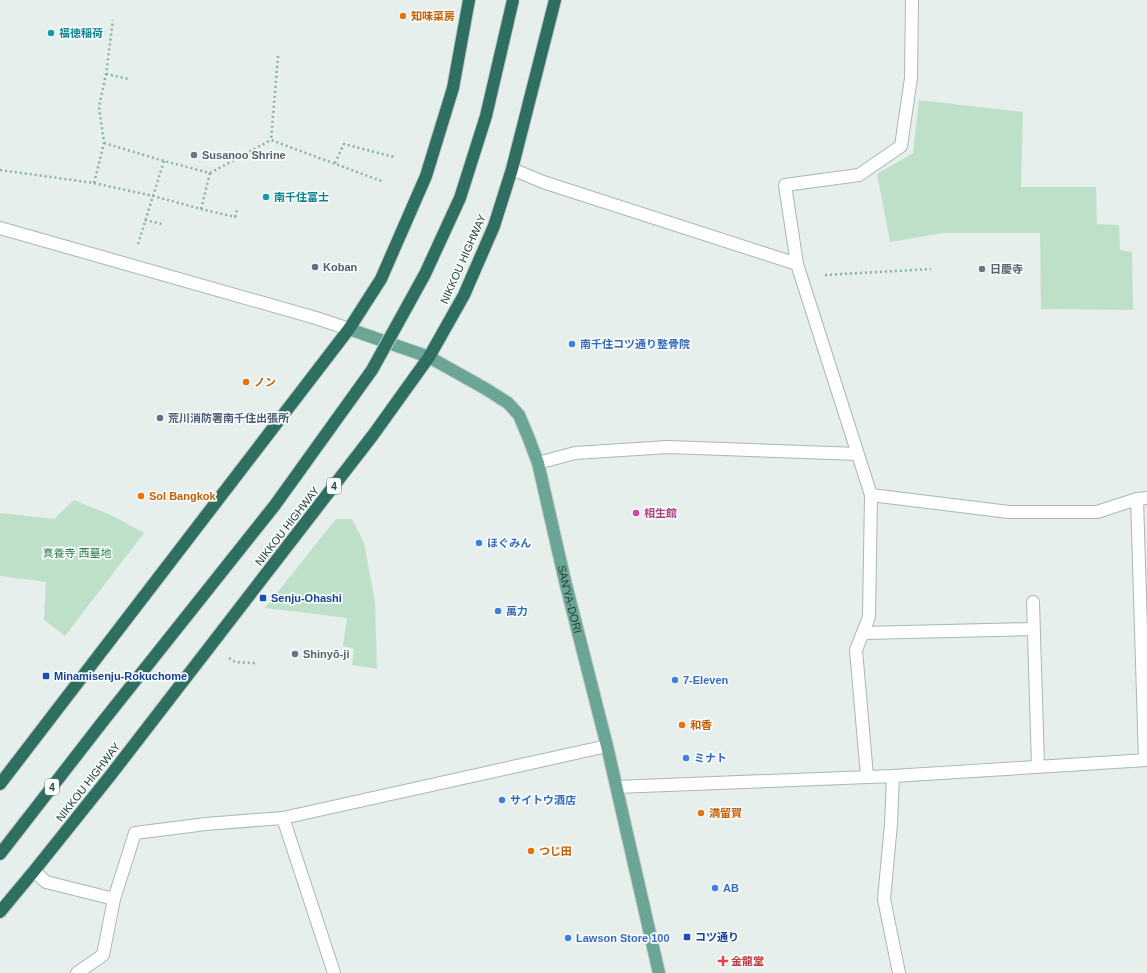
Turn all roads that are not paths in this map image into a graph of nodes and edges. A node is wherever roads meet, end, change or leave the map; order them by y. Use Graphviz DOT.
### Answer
graph roads {
  1 [pos="469,0"];
  2 [pos="513,0"];
  3 [pos="555,0"];
  4 [pos="912,0"];
  5 [pos="512,169"];
  6 [pos="0,228"];
  7 [pos="797,264"];
  8 [pos="349,329"];
  9 [pos="429,357"];
  10 [pos="858,454"];
  11 [pos="538,463"];
  12 [pos="872,495"];
  13 [pos="1142,498"];
  14 [pos="1144,580"];
  15 [pos="1033,602"];
  16 [pos="1034,629"];
  17 [pos="863,633"];
  18 [pos="607,746"];
  19 [pos="1146,760"];
  20 [pos="1038,766"];
  21 [pos="867,776"];
  22 [pos="894,776"];
  23 [pos="0,784"];
  24 [pos="616,787"];
  25 [pos="283,818"];
  26 [pos="0,854"];
  27 [pos="34,871"];
  28 [pos="114,899"];
  29 [pos="0,912"];
  30 [pos="77,973"];
  31 [pos="334,973"];
  32 [pos="659,973"];
  33 [pos="899,973"];
  1 -- 8 [label="highway"];
  2 -- 26 [label="highway, NIKKOU HIGHWAY / 4, bridge"];
  3 -- 5 [label="highway, NIKKOU HIGHWAY / 4"];
  4 -- 7 [label="street"];
  5 -- 7 [label="street"];
  5 -- 9 [label="highway, NIKKOU HIGHWAY / 4"];
  6 -- 8 [label="street"];
  7 -- 10 [label="street"];
  8 -- 9 [label="main road, SAN'YA-DORI"];
  8 -- 23 [label="highway"];
  9 -- 11 [label="main road, SAN'YA-DORI"];
  9 -- 27 [label="highway, NIKKOU HIGHWAY / 4"];
  10 -- 11 [label="street"];
  10 -- 12 [label="street"];
  11 -- 18 [label="main road, SAN'YA-DORI"];
  12 -- 13 [label="street"];
  12 -- 17 [label="street"];
  13 -- 14 [label="street"];
  14 -- 19 [label="street"];
  15 -- 16 [label="street"];
  16 -- 17 [label="street"];
  16 -- 20 [label="street"];
  17 -- 21 [label="street"];
  18 -- 24 [label="main road, SAN'YA-DORI"];
  18 -- 25 [label="street"];
  19 -- 20 [label="street"];
  20 -- 22 [label="street"];
  21 -- 22 [label="street"];
  21 -- 24 [label="street"];
  22 -- 33 [label="street"];
  24 -- 32 [label="main road, SAN'YA-DORI"];
  25 -- 28 [label="street"];
  25 -- 31 [label="street"];
  27 -- 28 [label="street"];
  27 -- 29 [label="highway, NIKKOU HIGHWAY / 4"];
  28 -- 30 [label="street"];
}
